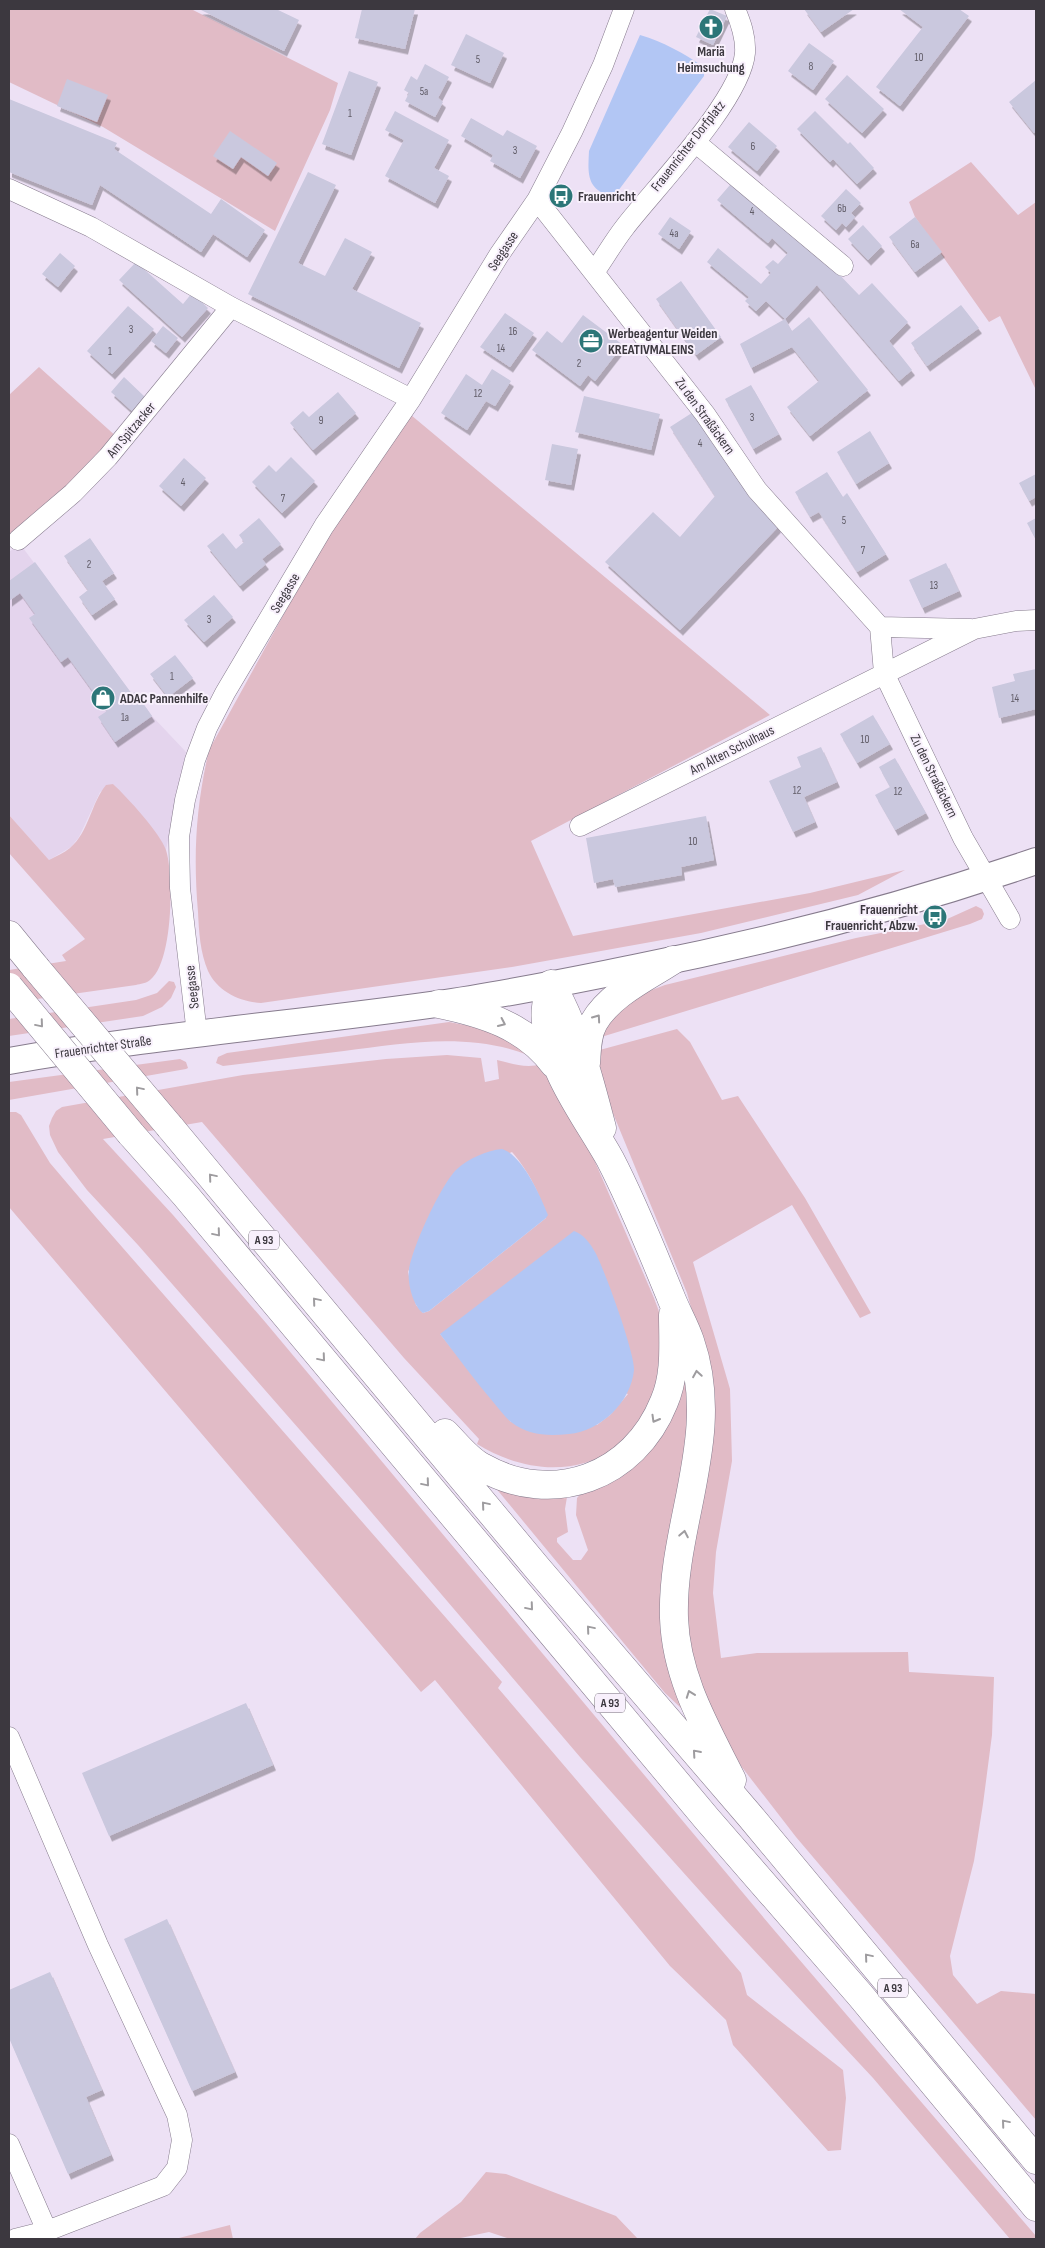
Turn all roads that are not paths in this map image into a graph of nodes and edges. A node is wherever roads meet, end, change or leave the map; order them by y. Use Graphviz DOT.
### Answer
graph roads {
  1 [pos="624,9"];
  2 [pos="735,9"];
  3 [pos="695,142"];
  4 [pos="9,189"];
  5 [pos="537,200"];
  6 [pos="843,266"];
  7 [pos="595,272"];
  8 [pos="230,307"];
  9 [pos="411,400"];
  10 [pos="18,540"];
  11 [pos="1036,620"];
  12 [pos="880,626"];
  13 [pos="974,629"];
  14 [pos="884,673"];
  15 [pos="580,826"];
  16 [pos="1036,861"];
  17 [pos="986,878"];
  18 [pos="1010,919"];
  19 [pos="9,936"];
  20 [pos="673,960"];
  21 [pos="551,984"];
  22 [pos="9,987"];
  23 [pos="439,1004"];
  24 [pos="196,1034"];
  25 [pos="9,1061"];
  26 [pos="575,1071"];
  27 [pos="673,1304"];
  28 [pos="359,1352"];
  29 [pos="9,1737"];
  30 [pos="750,1816"];
  31 [pos="9,2144"];
  32 [pos="1036,2160"];
  33 [pos="1036,2207"];
  34 [pos="46,2235"];
  35 [pos="15,2239"];
  1 -- 5 [label="street"];
  2 -- 3 [label="street, Frauenrichter Dorfplatz"];
  3 -- 6 [label="street"];
  3 -- 7 [label="street, Frauenrichter Dorfplatz"];
  4 -- 8 [label="street"];
  5 -- 7 [label="street, Zu den Straßäckern"];
  5 -- 9 [label="street, Seegasse"];
  7 -- 12 [label="street, Zu den Straßäckern"];
  8 -- 9 [label="street"];
  8 -- 10 [label="street, Am Spitzacker"];
  9 -- 24 [label="street, Seegasse"];
  11 -- 13 [label="street, Am Alten Schulhaus"];
  12 -- 13 [label="street"];
  12 -- 14 [label="street"];
  13 -- 14 [label="street, Am Alten Schulhaus"];
  14 -- 15 [label="street, Am Alten Schulhaus"];
  14 -- 17 [label="street, Zu den Straßäckern"];
  16 -- 17 [label="main road, Frauenrichter Straße"];
  17 -- 18 [label="street, Zu den Straßäckern"];
  17 -- 20 [label="main road, Frauenrichter Straße"];
  28 -- 19 [label="highway, A 93, one-way, bridge"];
  20 -- 21 [label="main road, Frauenrichter Straße"];
  26 -- 20 [label="highway, one-way"];
  21 -- 23 [label="main road, Frauenrichter Straße"];
  21 -- 26 [label="highway"];
  22 -- 33 [label="highway, A 93, one-way, bridge"];
  23 -- 24 [label="main road, Frauenrichter Straße"];
  23 -- 26 [label="highway, one-way"];
  24 -- 25 [label="main road, Frauenrichter Straße"];
  26 -- 27 [label="highway"];
  27 -- 28 [label="highway, one-way"];
  30 -- 27 [label="highway, one-way"];
  30 -- 28 [label="highway, A 93, one-way"];
  29 -- 34 [label="street"];
  32 -- 30 [label="highway, A 93, one-way"];
  31 -- 34 [label="street"];
  34 -- 35 [label="street"];
}
